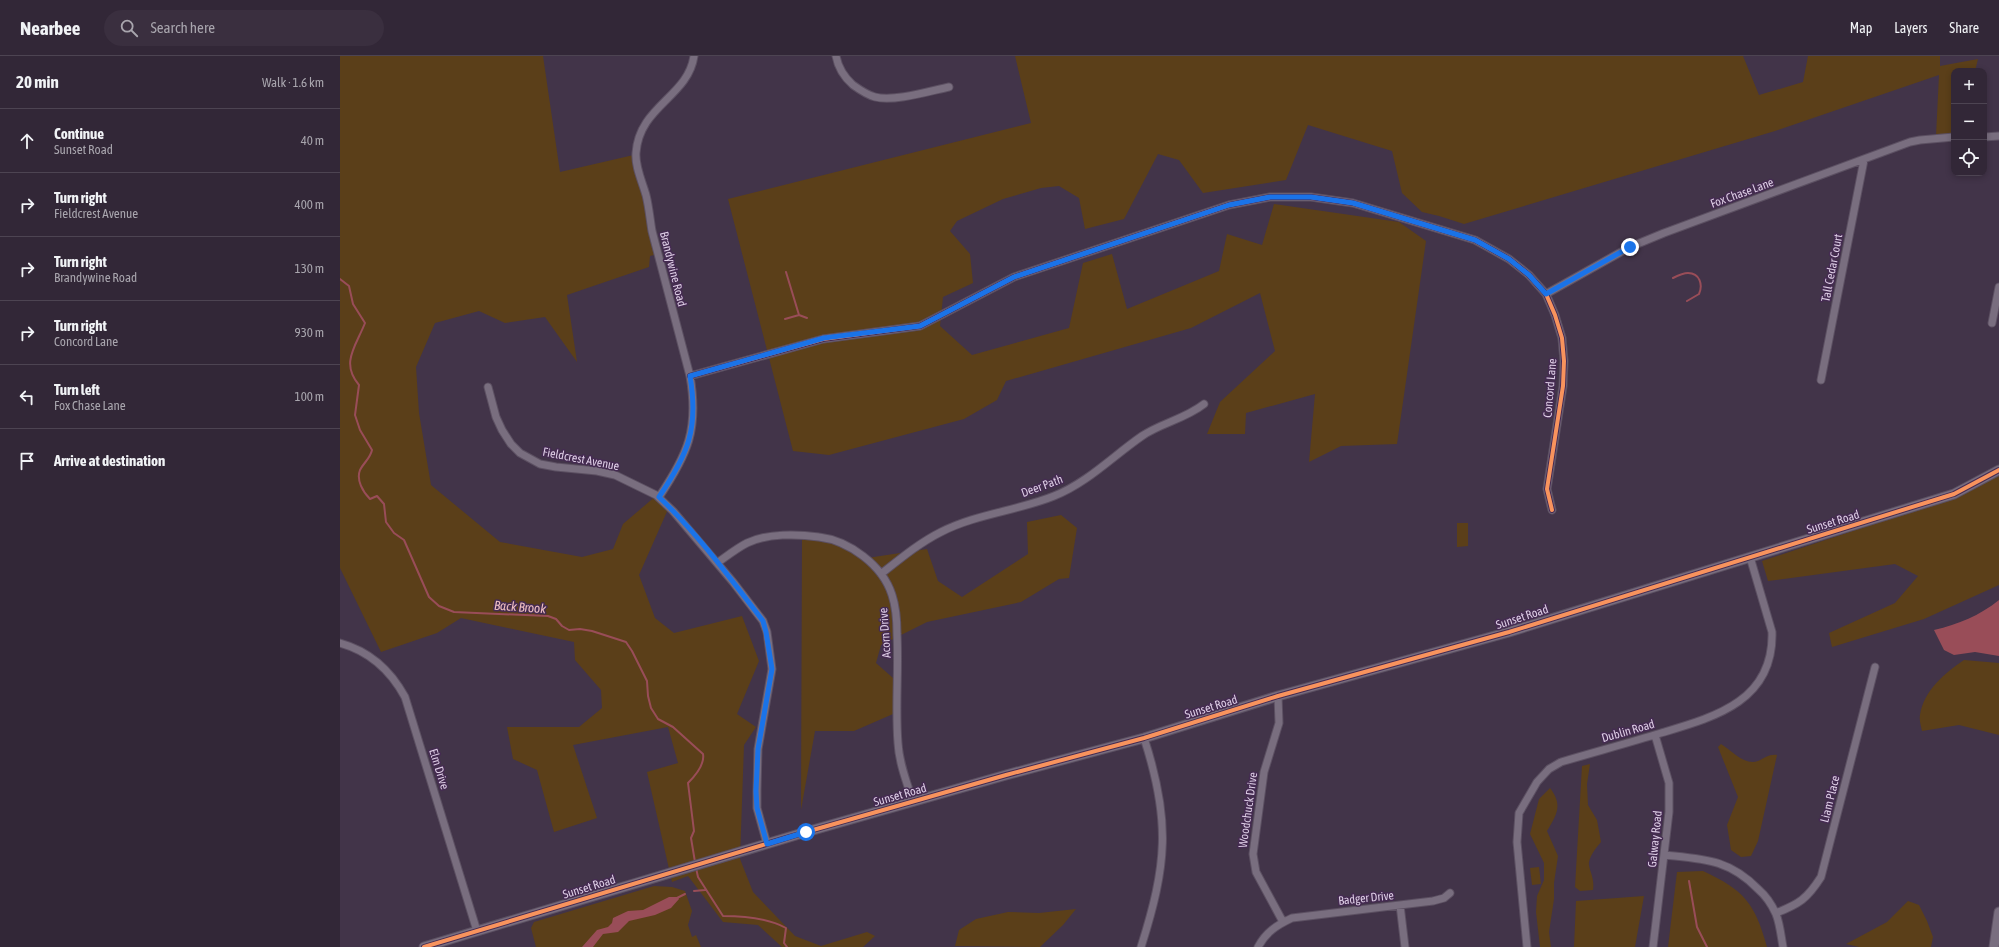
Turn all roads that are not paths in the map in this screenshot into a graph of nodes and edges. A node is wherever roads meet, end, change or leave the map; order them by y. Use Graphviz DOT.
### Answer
graph roads {
  1 [pos="694,56"];
  2 [pos="836,56"];
  3 [pos="949,87"];
  4 [pos="1999,136"];
  5 [pos="1951,137"];
  6 [pos="1987,137"];
  7 [pos="1864,160"];
  8 [pos="1999,287"];
  9 [pos="1546,294"];
  10 [pos="1992,323"];
  11 [pos="690,376"];
  12 [pos="1821,380"];
  13 [pos="488,386"];
  14 [pos="1204,404"];
  15 [pos="1999,470"];
  16 [pos="659,497"];
  17 [pos="1552,510"];
  18 [pos="1750,557"];
  19 [pos="717,563"];
  20 [pos="881,574"];
  21 [pos="340,643"];
  22 [pos="1875,667"];
  23 [pos="1278,696"];
  24 [pos="1655,735"];
  25 [pos="1144,738"];
  26 [pos="913,802"];
  27 [pos="767,844"];
  28 [pos="1665,855"];
  29 [pos="1450,893"];
  30 [pos="1400,905"];
  31 [pos="1999,912"];
  32 [pos="1776,913"];
  33 [pos="1283,922"];
  34 [pos="477,931"];
  35 [pos="424,947"];
  36 [pos="1141,947"];
  37 [pos="1258,947"];
  38 [pos="1405,947"];
  39 [pos="1528,947"];
  40 [pos="1653,947"];
  41 [pos="1783,947"];
  42 [pos="1994,947"];
  1 -- 11 [label="street, Brandywine Road"];
  2 -- 3 [label="street"];
  4 -- 6 [label="street"];
  5 -- 7 [label="street, Fox Chase Lane"];
  7 -- 9 [label="street, Fox Chase Lane"];
  7 -- 12 [label="street, Tall Cedar Court"];
  8 -- 10 [label="street"];
  9 -- 11 [label="street, Concord Lane"];
  9 -- 17 [label="street, Concord Lane"];
  11 -- 16 [label="street, Brandywine Road"];
  13 -- 16 [label="street, Fieldcrest Avenue"];
  14 -- 20 [label="street, Deer Path"];
  15 -- 18 [label="street, Sunset Road"];
  16 -- 19 [label="street, Fieldcrest Avenue"];
  18 -- 23 [label="street, Sunset Road"];
  18 -- 24 [label="street, Dublin Road"];
  19 -- 20 [label="street, Acorn Drive"];
  19 -- 27 [label="street, Fieldcrest Avenue"];
  20 -- 26 [label="street, Acorn Drive"];
  21 -- 34 [label="street, Elm Drive"];
  22 -- 32 [label="street, Liam Place"];
  23 -- 25 [label="street, Sunset Road"];
  23 -- 33 [label="street, Woodchuck Drive"];
  24 -- 28 [label="street, Galway Road"];
  24 -- 39 [label="street, Dublin Road"];
  25 -- 26 [label="street, Sunset Road"];
  25 -- 36 [label="street"];
  26 -- 27 [label="street, Sunset Road"];
  27 -- 34 [label="street, Sunset Road"];
  28 -- 32 [label="street"];
  28 -- 40 [label="street, Galway Road"];
  29 -- 30 [label="street, Badger Drive"];
  30 -- 33 [label="street, Badger Drive"];
  30 -- 38 [label="street"];
  31 -- 42 [label="street"];
  32 -- 41 [label="street"];
  33 -- 37 [label="street"];
  34 -- 35 [label="street, Sunset Road"];
}
